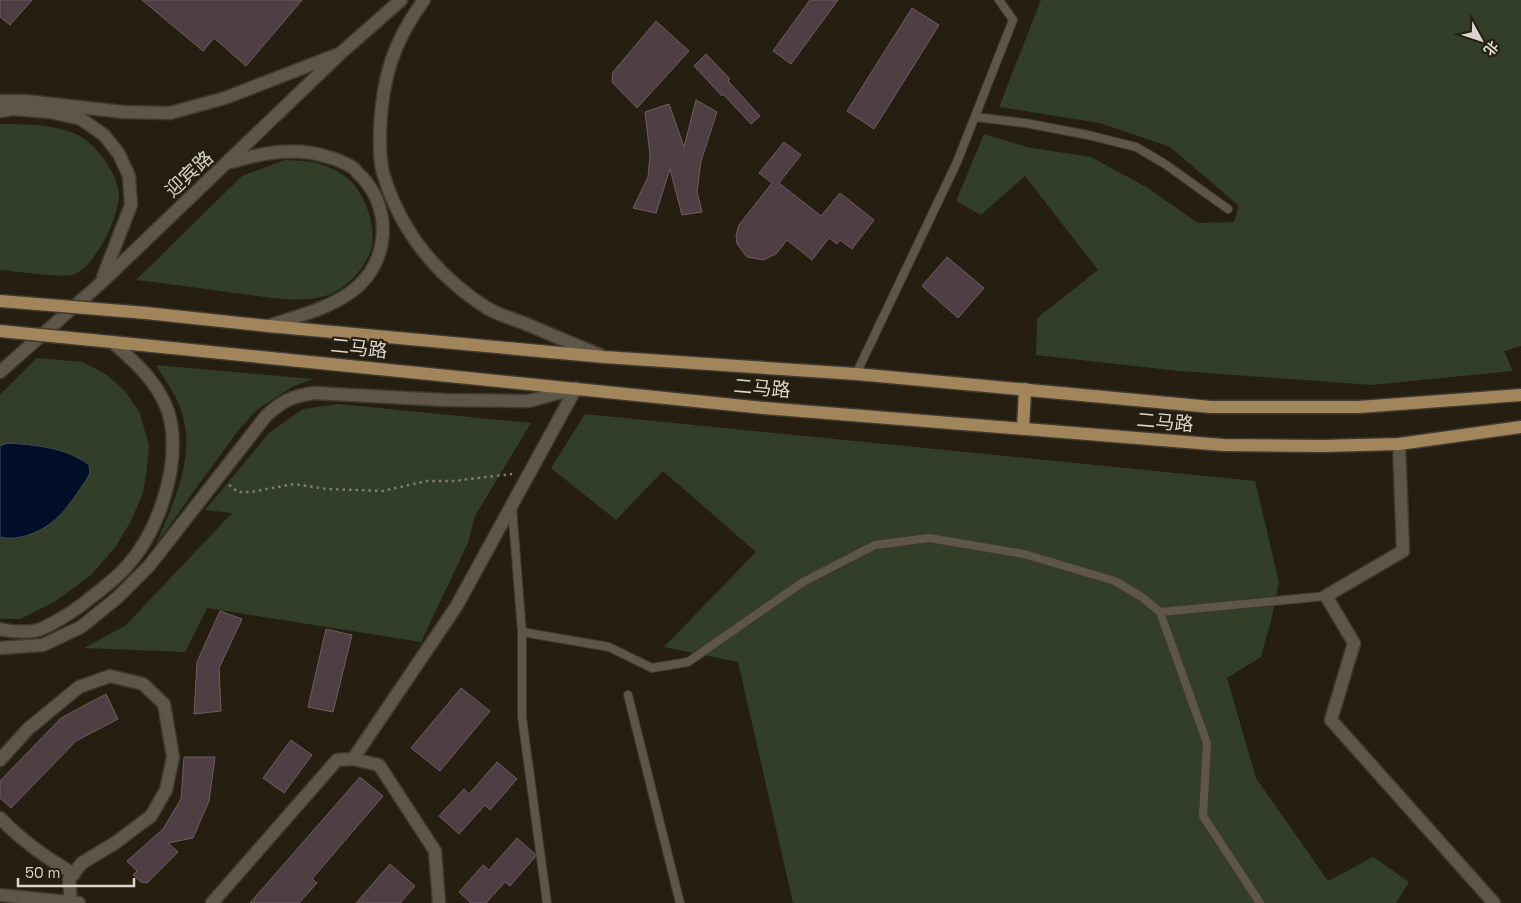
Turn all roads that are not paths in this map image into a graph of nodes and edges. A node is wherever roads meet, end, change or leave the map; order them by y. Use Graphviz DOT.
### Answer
graph roads {
  1 [pos="401,0"];
  2 [pos="424,0"];
  3 [pos="999,0"];
  4 [pos="342,52"];
  5 [pos="0,101"];
  6 [pos="0,111"];
  7 [pos="975,117"];
  8 [pos="228,162"];
  9 [pos="1228,209"];
  10 [pos="102,282"];
  11 [pos="0,302"];
  12 [pos="268,326"];
  13 [pos="0,331"];
  14 [pos="112,342"];
  15 [pos="604,357"];
  16 [pos="0,372"];
  17 [pos="856,374"];
  18 [pos="576,388"];
  19 [pos="1025,390"];
  20 [pos="1521,395"];
  21 [pos="1521,427"];
  22 [pos="1023,429"];
  23 [pos="1399,444"];
  24 [pos="512,506"];
  25 [pos="1326,596"];
  26 [pos="1160,612"];
  27 [pos="0,629"];
  28 [pos="522,632"];
  29 [pos="0,648"];
  30 [pos="628,695"];
  31 [pos="353,759"];
  32 [pos="0,760"];
  33 [pos="0,818"];
  34 [pos="74,874"];
  35 [pos="0,895"];
  36 [pos="75,903"];
  37 [pos="212,903"];
  38 [pos="439,903"];
  39 [pos="548,903"];
  40 [pos="680,903"];
  41 [pos="1260,903"];
  42 [pos="1494,903"];
  1 -- 4 [label="main road, 迎宾路"];
  2 -- 15 [label="main road"];
  3 -- 7 [label="lane"];
  4 -- 5 [label="main road"];
  4 -- 8 [label="main road, 迎宾路"];
  6 -- 10 [label="main road"];
  7 -- 9 [label="lane"];
  7 -- 17 [label="lane"];
  8 -- 10 [label="main road, 迎宾路"];
  8 -- 12 [label="main road"];
  10 -- 16 [label="main road, 迎宾路"];
  11 -- 12 [label="main road, 二马路, bridge"];
  12 -- 15 [label="main road, 二马路"];
  13 -- 14 [label="main road, 二马路, bridge"];
  14 -- 18 [label="main road, 二马路"];
  14 -- 27 [label="main road"];
  15 -- 17 [label="main road, 二马路"];
  17 -- 19 [label="main road, 二马路"];
  18 -- 22 [label="main road, 二马路"];
  18 -- 24 [label="main road"];
  18 -- 29 [label="main road"];
  19 -- 20 [label="main road, 二马路"];
  19 -- 22 [label="main road"];
  21 -- 23 [label="main road, 二马路"];
  22 -- 23 [label="main road, 二马路"];
  23 -- 25 [label="main road"];
  24 -- 28 [label="lane"];
  24 -- 31 [label="main road"];
  25 -- 26 [label="lane"];
  25 -- 42 [label="main road"];
  26 -- 28 [label="lane"];
  26 -- 41 [label="lane"];
  28 -- 39 [label="lane"];
  30 -- 40 [label="lane"];
  31 -- 37 [label="main road"];
  31 -- 38 [label="main road"];
  32 -- 34 [label="main road"];
  33 -- 34 [label="main road"];
  34 -- 36 [label="main road"];
  35 -- 36 [label="main road"];
}
